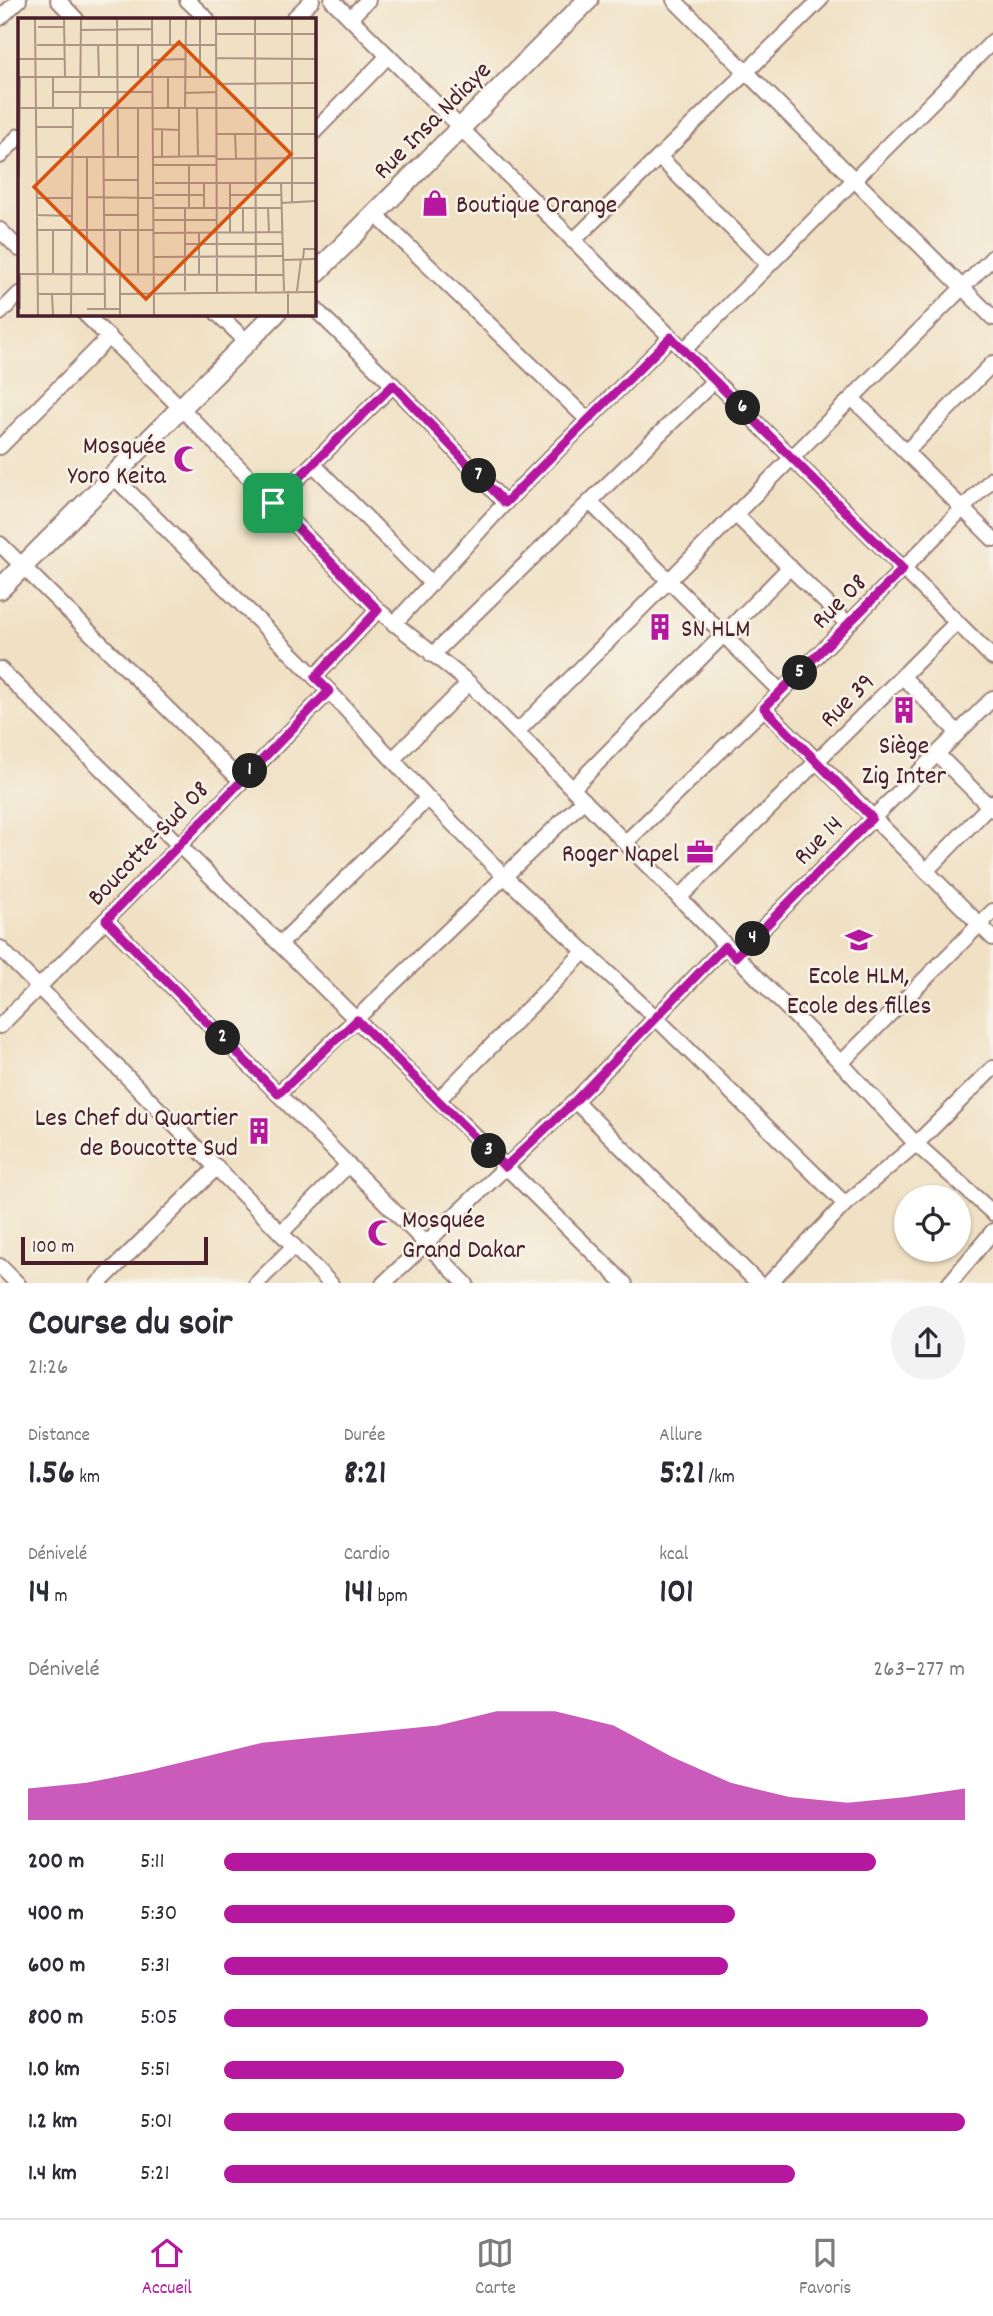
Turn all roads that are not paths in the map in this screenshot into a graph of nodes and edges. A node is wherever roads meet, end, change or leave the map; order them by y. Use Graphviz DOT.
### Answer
graph roads {
  1 [pos="19,0"];
  2 [pos="58,0"];
  3 [pos="187,0"];
  4 [pos="312,0"];
  5 [pos="332,0"];
  6 [pos="368,0"];
  7 [pos="588,0"];
  8 [pos="674,0"];
  9 [pos="820,0"];
  10 [pos="0,18"];
  11 [pos="75,18"];
  12 [pos="206,18"];
  13 [pos="294,18"];
  14 [pos="350,18"];
  15 [pos="993,41"];
  16 [pos="388,56"];
  17 [pos="746,72"];
  18 [pos="459,127"];
  19 [pos="315,131"];
  20 [pos="18,137"];
  21 [pos="0,156"];
  22 [pos="659,157"];
  23 [pos="854,179"];
  24 [pos="374,214"];
  25 [pos="0,230"];
  26 [pos="573,241"];
  27 [pos="18,248"];
  28 [pos="993,257"];
  29 [pos="768,264"];
  30 [pos="316,267"];
  31 [pos="962,287"];
  32 [pos="18,296"];
  33 [pos="315,309"];
  34 [pos="0,313"];
  35 [pos="86,315"];
  36 [pos="219,315"];
  37 [pos="274,315"];
  38 [pos="993,318"];
  39 [pos="109,337"];
  40 [pos="671,337"];
  41 [pos="247,342"];
  42 [pos="684,350"];
  43 [pos="993,363"];
  44 [pos="715,380"];
  45 [pos="393,385"];
  46 [pos="852,398"];
  47 [pos="180,407"];
  48 [pos="589,421"];
  49 [pos="0,447"];
  50 [pos="906,451"];
  51 [pos="792,457"];
  52 [pos="313,464"];
  53 [pos="114,477"];
  54 [pos="993,478"];
  55 [pos="590,502"];
  56 [pos="273,503"];
  57 [pos="505,503"];
  58 [pos="963,509"];
  59 [pos="736,515"];
  60 [pos="993,539"];
  61 [pos="0,544"];
  62 [pos="23,566"];
  63 [pos="790,567"];
  64 [pos="903,569"];
  65 [pos="668,580"];
  66 [pos="431,583"];
  67 [pos="0,589"];
  68 [pos="378,610"];
  69 [pos="957,622"];
  70 [pos="394,624"];
  71 [pos="848,624"];
  72 [pos="723,635"];
  73 [pos="432,655"];
  74 [pos="993,658"];
  75 [pos="0,669"];
  76 [pos="315,677"];
  77 [pos="903,677"];
  78 [pos="469,683"];
  79 [pos="329,691"];
  80 [pos="781,692"];
  81 [pos="993,698"];
  82 [pos="764,708"];
  83 [pos="517,732"];
  84 [pos="958,733"];
  85 [pos="937,754"];
  86 [pos="393,759"];
  87 [pos="817,763"];
  88 [pos="240,780"];
  89 [pos="573,788"];
  90 [pos="428,798"];
  91 [pos="584,800"];
  92 [pos="992,806"];
  93 [pos="872,818"];
  94 [pos="625,843"];
  95 [pos="180,845"];
  96 [pos="926,871"];
  97 [pos="504,876"];
  98 [pos="680,898"];
  99 [pos="993,911"];
  100 [pos="106,920"];
  101 [pos="980,924"];
  102 [pos="993,938"];
  103 [pos="280,944"];
  104 [pos="0,947"];
  105 [pos="730,951"];
  106 [pos="584,952"];
  107 [pos="39,987"];
  108 [pos="655,1017"];
  109 [pos="357,1020"];
  110 [pos="0,1026"];
  111 [pos="841,1063"];
  112 [pos="993,1068"];
  113 [pos="278,1094"];
  114 [pos="439,1099"];
  115 [pos="575,1101"];
  116 [pos="916,1144"];
  117 [pos="348,1165"];
  118 [pos="217,1167"];
  119 [pos="505,1167"];
  120 [pos="845,1204"];
  121 [pos="993,1213"];
  122 [pos="993,1231"];
  123 [pos="281,1233"];
  124 [pos="425,1243"];
  125 [pos="294,1246"];
  126 [pos="0,1266"];
  127 [pos="18,1283"];
  128 [pos="98,1283"];
  129 [pos="256,1283"];
  130 [pos="331,1283"];
  131 [pos="383,1283"];
  132 [pos="466,1283"];
  133 [pos="625,1283"];
  134 [pos="759,1283"];
  135 [pos="768,1283"];
  136 [pos="949,1283"];
  1 -- 10 [label="street"];
  2 -- 11 [label="street"];
  3 -- 12 [label="street"];
  4 -- 13 [label="street"];
  5 -- 14 [label="street"];
  6 -- 14 [label="street"];
  7 -- 18 [label="main road, Rue Insa Ndiaye"];
  8 -- 17 [label="street"];
  9 -- 17 [label="street"];
  14 -- 16 [label="street"];
  15 -- 23 [label="street"];
  16 -- 18 [label="street"];
  16 -- 19 [label="street"];
  17 -- 22 [label="street"];
  17 -- 23 [label="street"];
  18 -- 24 [label="main road, Rue Insa Ndiaye"];
  18 -- 26 [label="street"];
  20 -- 21 [label="street"];
  22 -- 26 [label="street"];
  22 -- 29 [label="street"];
  23 -- 29 [label="street"];
  23 -- 31 [label="street"];
  24 -- 30 [label="main road, Rue Insa Ndiaye"];
  24 -- 48 [label="street"];
  25 -- 27 [label="street"];
  26 -- 40 [label="street"];
  28 -- 31 [label="street"];
  29 -- 42 [label="street"];
  31 -- 38 [label="street"];
  31 -- 46 [label="street"];
  32 -- 34 [label="street"];
  33 -- 45 [label="street"];
  35 -- 39 [label="street"];
  36 -- 41 [label="street"];
  37 -- 41 [label="main road"];
  39 -- 47 [label="street"];
  39 -- 49 [label="street"];
  40 -- 42 [label="street"];
  40 -- 48 [label="street"];
  41 -- 47 [label="main road"];
  42 -- 44 [label="street"];
  43 -- 50 [label="street"];
  44 -- 51 [label="street"];
  44 -- 55 [label="street"];
  45 -- 52 [label="street"];
  45 -- 57 [label="street"];
  46 -- 50 [label="street"];
  46 -- 51 [label="street"];
  47 -- 53 [label="main road"];
  47 -- 56 [label="street"];
  48 -- 57 [label="street"];
  50 -- 58 [label="street"];
  51 -- 59 [label="street"];
  51 -- 64 [label="street"];
  52 -- 56 [label="street"];
  52 -- 66 [label="street"];
  53 -- 62 [label="main road"];
  53 -- 76 [label="street"];
  54 -- 58 [label="street, Rue 08"];
  55 -- 65 [label="street"];
  55 -- 73 [label="street"];
  56 -- 68 [label="street"];
  57 -- 66 [label="street"];
  58 -- 60 [label="street"];
  58 -- 64 [label="street, Rue 08"];
  59 -- 63 [label="street"];
  59 -- 65 [label="street"];
  61 -- 62 [label="street"];
  62 -- 67 [label="main road"];
  62 -- 88 [label="street"];
  63 -- 71 [label="street"];
  63 -- 72 [label="street"];
  64 -- 69 [label="street"];
  64 -- 71 [label="street, Rue 08"];
  65 -- 72 [label="street"];
  65 -- 83 [label="street"];
  66 -- 70 [label="street"];
  68 -- 70 [label="street"];
  68 -- 76 [label="street"];
  69 -- 74 [label="street"];
  69 -- 77 [label="street, Rue 39"];
  70 -- 73 [label="street"];
  71 -- 80 [label="street, Rue 08"];
  72 -- 80 [label="street"];
  72 -- 89 [label="street"];
  73 -- 78 [label="street"];
  75 -- 95 [label="street"];
  76 -- 79 [label="street"];
  77 -- 84 [label="street"];
  77 -- 87 [label="street, Rue 39"];
  78 -- 83 [label="street"];
  78 -- 86 [label="street"];
  79 -- 86 [label="street"];
  79 -- 88 [label="street, Boucotte-Sud 08"];
  80 -- 82 [label="street, Rue 08"];
  81 -- 84 [label="street, Rue 14"];
  82 -- 87 [label="street"];
  82 -- 94 [label="street, Rue 08"];
  83 -- 89 [label="street"];
  84 -- 85 [label="street, Rue 14"];
  85 -- 92 [label="street"];
  85 -- 93 [label="street, Rue 14"];
  86 -- 90 [label="street"];
  87 -- 93 [label="street"];
  87 -- 98 [label="street, Rue 39"];
  88 -- 95 [label="street, Boucotte-Sud 08"];
  89 -- 91 [label="street"];
  90 -- 97 [label="street"];
  90 -- 103 [label="street"];
  91 -- 94 [label="street"];
  91 -- 97 [label="street"];
  92 -- 96 [label="street"];
  93 -- 96 [label="street"];
  93 -- 105 [label="street, Rue 14"];
  94 -- 98 [label="street"];
  95 -- 100 [label="street, Boucotte-Sud 08"];
  95 -- 103 [label="street"];
  96 -- 101 [label="street"];
  97 -- 106 [label="street"];
  97 -- 109 [label="street"];
  98 -- 105 [label="street"];
  99 -- 101 [label="street"];
  100 -- 107 [label="street, Boucotte-Sud 08"];
  100 -- 113 [label="street"];
  101 -- 102 [label="street"];
  101 -- 111 [label="street"];
  103 -- 109 [label="street"];
  104 -- 107 [label="street"];
  105 -- 108 [label="street, Rue 14"];
  105 -- 111 [label="street"];
  106 -- 108 [label="street"];
  106 -- 114 [label="street"];
  107 -- 110 [label="street, Boucotte-Sud 08"];
  107 -- 118 [label="street"];
  108 -- 115 [label="street, Rue 14"];
  108 -- 120 [label="street"];
  109 -- 113 [label="street"];
  109 -- 114 [label="street"];
  111 -- 116 [label="street"];
  112 -- 116 [label="street"];
  113 -- 117 [label="street"];
  114 -- 119 [label="street"];
  115 -- 119 [label="street, Rue 14"];
  115 -- 134 [label="street"];
  116 -- 120 [label="street"];
  116 -- 121 [label="street"];
  117 -- 123 [label="street"];
  117 -- 124 [label="street"];
  118 -- 123 [label="street"];
  118 -- 128 [label="street"];
  119 -- 124 [label="street, Rue 14"];
  119 -- 133 [label="street"];
  120 -- 135 [label="street"];
  122 -- 136 [label="street"];
  123 -- 125 [label="street"];
  124 -- 131 [label="street, Rue 14"];
  124 -- 132 [label="street"];
  125 -- 129 [label="street"];
  125 -- 130 [label="street"];
  126 -- 127 [label="street"];
}
